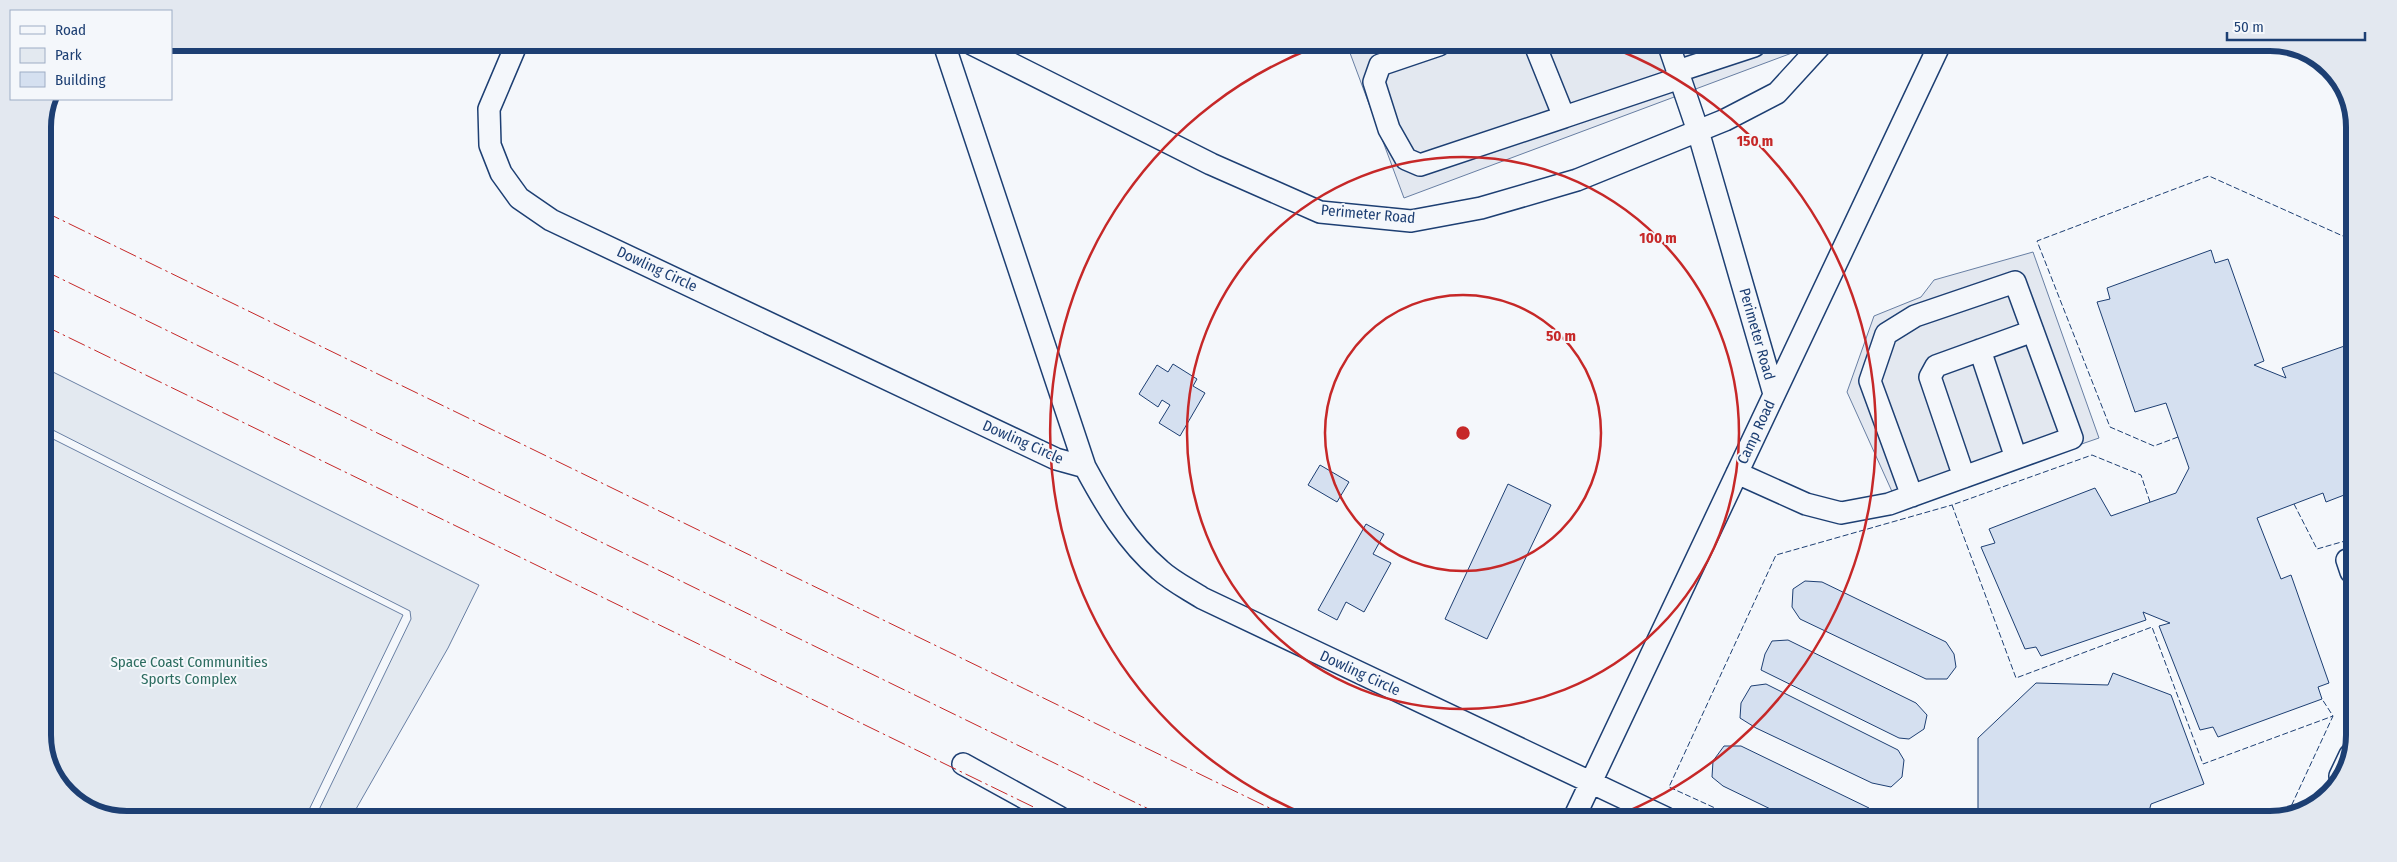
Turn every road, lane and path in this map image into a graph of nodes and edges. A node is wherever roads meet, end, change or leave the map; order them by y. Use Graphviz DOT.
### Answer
graph roads {
  1 [pos="513,51"];
  2 [pos="946,51"];
  3 [pos="986,51"];
  4 [pos="1421,51"];
  5 [pos="1537,51"];
  6 [pos="1671,51"];
  7 [pos="1741,51"];
  8 [pos="1815,51"];
  9 [pos="1937,51"];
  10 [pos="1679,74"];
  11 [pos="1564,117"];
  12 [pos="1698,131"];
  13 [pos="2033,331"];
  14 [pos="1980,350"];
  15 [pos="1774,394"];
  16 [pos="2016,458"];
  17 [pos="1085,467"];
  18 [pos="1737,473"];
  19 [pos="1964,477"];
  20 [pos="1912,496"];
  21 [pos="962,764"];
  22 [pos="1591,783"];
  23 [pos="1048,811"];
  24 [pos="1577,811"];
  25 [pos="1651,811"];
  1 -- 17 [label="street, Dowling Circle"];
  2 -- 17 [label="street"];
  3 -- 12 [label="street, Perimeter Road"];
  4 -- 11 [label="street"];
  5 -- 11 [label="street"];
  6 -- 10 [label="street"];
  7 -- 10 [label="street"];
  8 -- 12 [label="street, Perimeter Road"];
  9 -- 15 [label="street, Camp Road"];
  10 -- 11 [label="street"];
  10 -- 12 [label="street"];
  12 -- 15 [label="street, Perimeter Road"];
  13 -- 14 [label="street"];
  13 -- 16 [label="street"];
  13 -- 20 [label="street"];
  14 -- 16 [label="street"];
  14 -- 19 [label="street"];
  15 -- 18 [label="street, Camp Road"];
  16 -- 19 [label="street"];
  17 -- 22 [label="street, Dowling Circle"];
  18 -- 20 [label="street"];
  18 -- 22 [label="street, Camp Road"];
  19 -- 20 [label="street"];
  21 -- 23 [label="street"];
  22 -- 24 [label="street, Camp Road"];
  22 -- 25 [label="street, Dowling Circle"];
}
